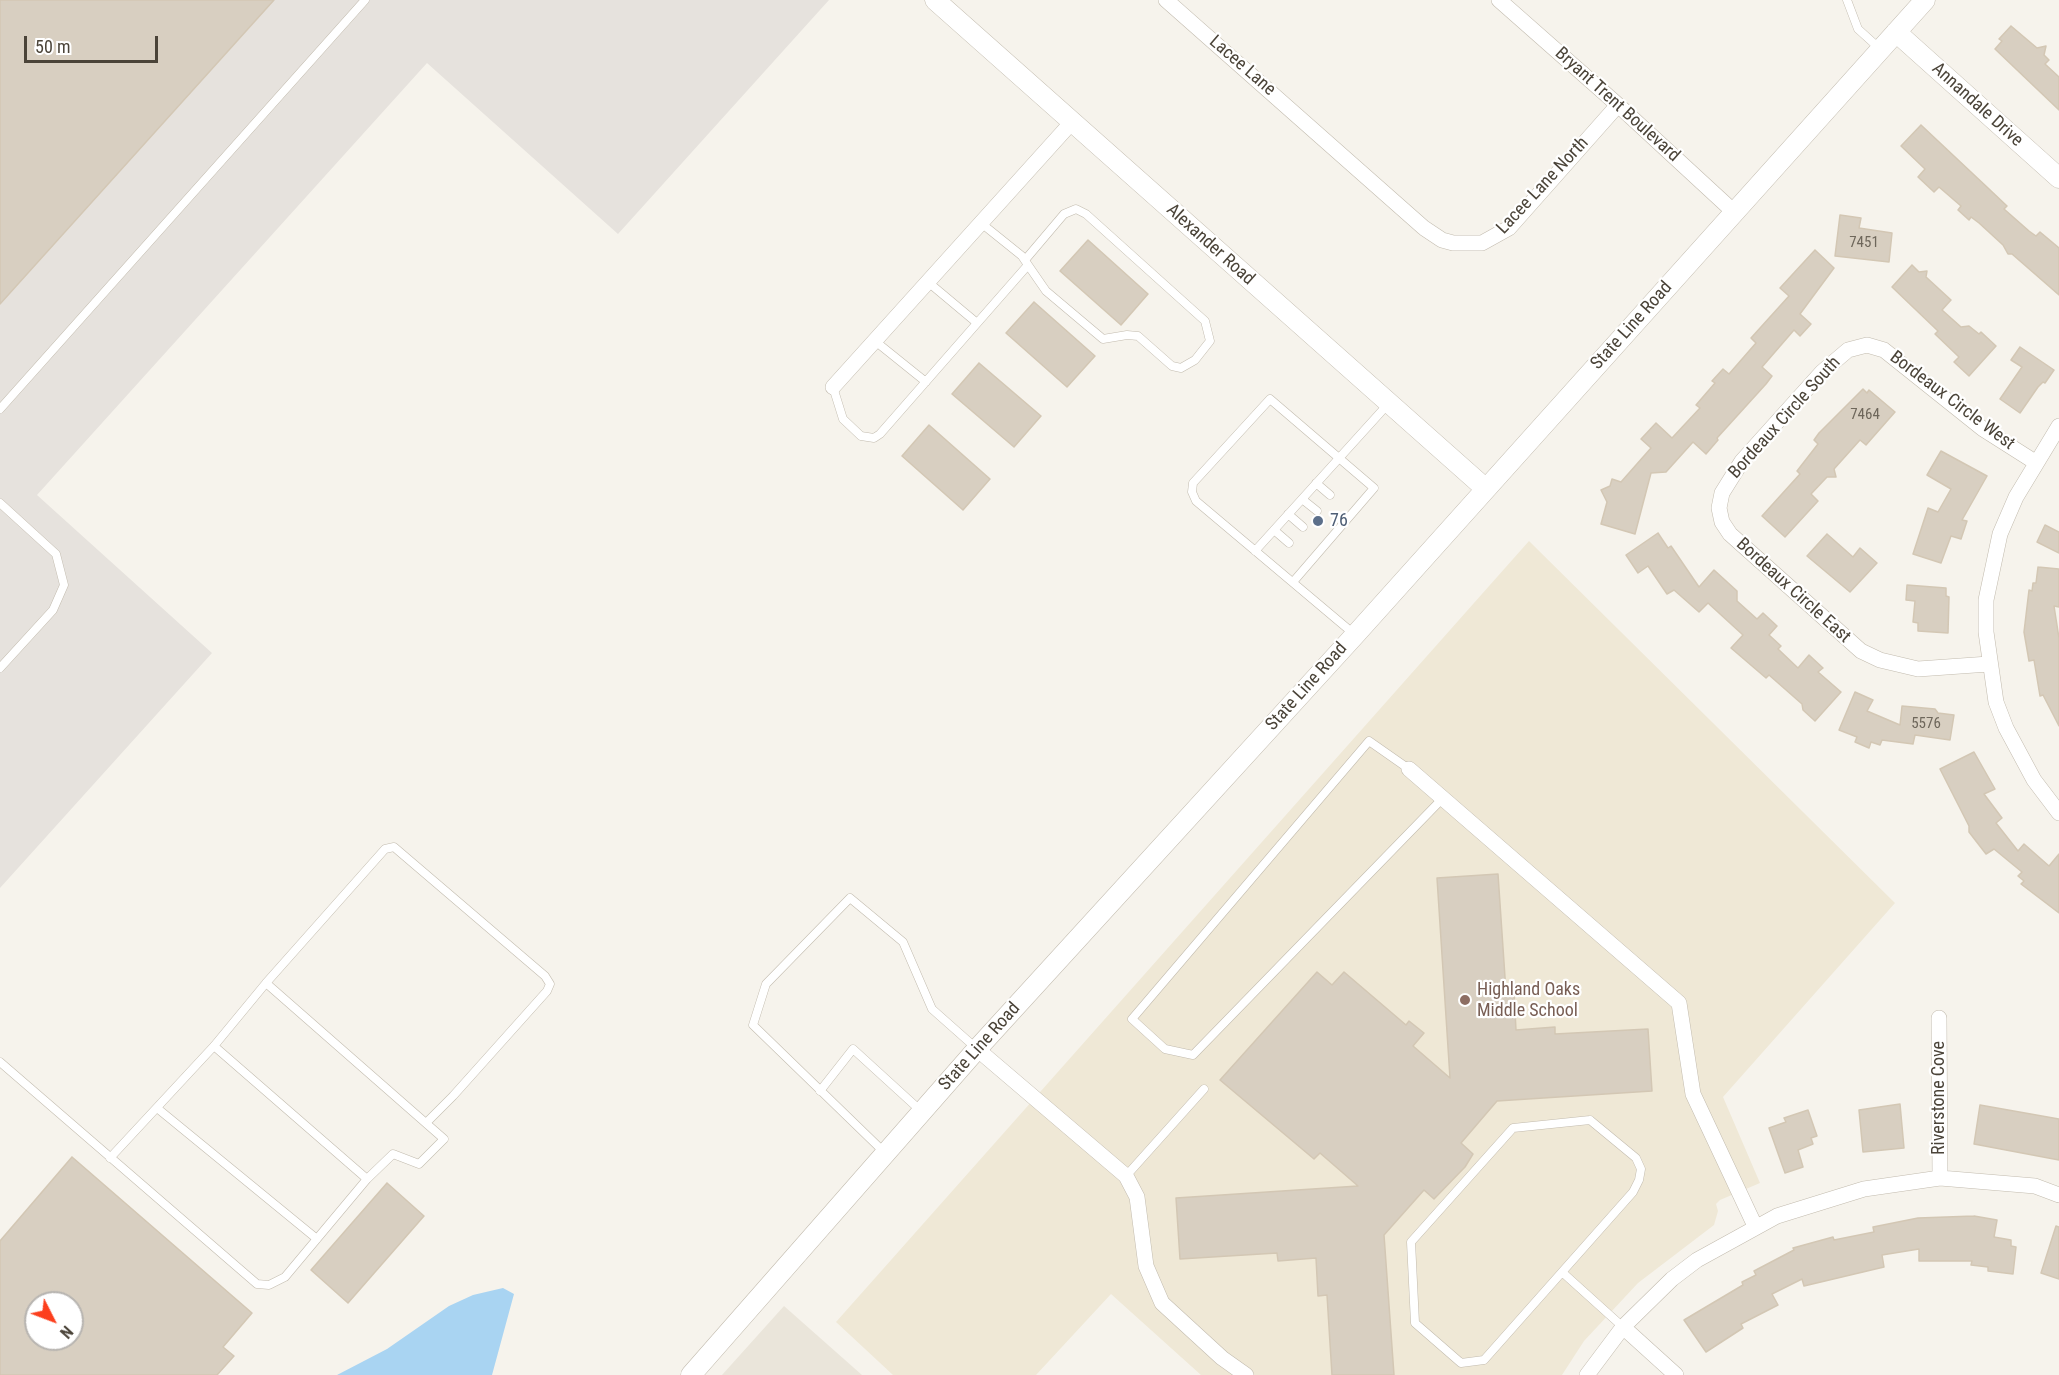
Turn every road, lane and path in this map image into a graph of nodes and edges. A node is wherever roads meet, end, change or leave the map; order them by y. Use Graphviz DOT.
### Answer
graph roads {
  1 [pos="365,0"];
  2 [pos="935,0"];
  3 [pos="1166,0"];
  4 [pos="1499,0"];
  5 [pos="1847,0"];
  6 [pos="1924,0"];
  7 [pos="1896,32"];
  8 [pos="1880,49"];
  9 [pos="1618,105"];
  10 [pos="1072,122"];
  11 [pos="1317,132"];
  12 [pos="2059,178"];
  13 [pos="1734,212"];
  14 [pos="981,223"];
  15 [pos="1026,262"];
  16 [pos="928,282"];
  17 [pos="977,323"];
  18 [pos="875,341"];
  19 [pos="1867,345"];
  20 [pos="926,382"];
  21 [pos="833,387"];
  22 [pos="1389,403"];
  23 [pos="0,409"];
  24 [pos="2059,426"];
  25 [pos="1339,458"];
  26 [pos="2035,462"];
  27 [pos="1316,483"];
  28 [pos="1486,489"];
  29 [pos="1330,495"];
  30 [pos="1302,499"];
  31 [pos="0,503"];
  32 [pos="1345,507"];
  33 [pos="1719,508"];
  34 [pos="1317,511"];
  35 [pos="1352,513"];
  36 [pos="1288,514"];
  37 [pos="1303,526"];
  38 [pos="1274,530"];
  39 [pos="1289,543"];
  40 [pos="1256,551"];
  41 [pos="1293,582"];
  42 [pos="1355,634"];
  43 [pos="1989,664"];
  44 [pos="0,668"];
  45 [pos="1409,769"];
  46 [pos="1443,798"];
  47 [pos="2059,813"];
  48 [pos="266,983"];
  49 [pos="1939,1018"];
  50 [pos="214,1046"];
  51 [pos="977,1049"];
  52 [pos="0,1062"];
  53 [pos="1204,1089"];
  54 [pos="820,1091"];
  55 [pos="157,1108"];
  56 [pos="922,1112"];
  57 [pos="426,1123"];
  58 [pos="885,1154"];
  59 [pos="110,1158"];
  60 [pos="1126,1176"];
  61 [pos="1940,1178"];
  62 [pos="367,1179"];
  63 [pos="2059,1195"];
  64 [pos="1755,1226"];
  65 [pos="317,1239"];
  66 [pos="1562,1272"];
  67 [pos="1623,1327"];
  68 [pos="691,1375"];
  69 [pos="1246,1375"];
  70 [pos="1587,1375"];
  71 [pos="1676,1375"];
  1 -- 23 [label="lane"];
  2 -- 10 [label="street, Alexander Road"];
  3 -- 11 [label="street, Lacee Lane"];
  4 -- 9 [label="street, Bryant Trent Boulevard"];
  5 -- 8 [label="lane"];
  6 -- 7 [label="street, State Line Road"];
  7 -- 8 [label="street, State Line Road"];
  7 -- 12 [label="street, Annandale Drive"];
  8 -- 13 [label="street, State Line Road"];
  9 -- 11 [label="street, Lacee Lane North"];
  9 -- 13 [label="street, Bryant Trent Boulevard"];
  10 -- 14 [label="street"];
  10 -- 22 [label="street, Alexander Road"];
  13 -- 28 [label="street, State Line Road"];
  14 -- 15 [label="lane"];
  14 -- 16 [label="street"];
  15 -- 15 [label="lane"];
  15 -- 17 [label="lane"];
  16 -- 17 [label="lane"];
  16 -- 18 [label="street"];
  17 -- 20 [label="lane"];
  18 -- 20 [label="lane"];
  18 -- 21 [label="street"];
  19 -- 26 [label="street, Bordeaux Circle West"];
  19 -- 33 [label="street, Bordeaux Circle South"];
  20 -- 21 [label="lane"];
  22 -- 25 [label="lane"];
  22 -- 28 [label="street, Alexander Road"];
  24 -- 26 [label="street"];
  25 -- 27 [label="lane"];
  25 -- 35 [label="lane"];
  25 -- 40 [label="lane"];
  26 -- 43 [label="street"];
  27 -- 29 [label="lane"];
  27 -- 30 [label="lane"];
  28 -- 42 [label="street, State Line Road"];
  30 -- 34 [label="lane"];
  30 -- 36 [label="lane"];
  31 -- 44 [label="lane"];
  32 -- 35 [label="lane"];
  33 -- 43 [label="street, Bordeaux Circle East"];
  35 -- 41 [label="lane"];
  36 -- 37 [label="lane"];
  36 -- 38 [label="lane"];
  38 -- 39 [label="lane"];
  38 -- 40 [label="lane"];
  40 -- 41 [label="lane"];
  41 -- 42 [label="lane"];
  42 -- 51 [label="street, State Line Road"];
  43 -- 47 [label="street"];
  45 -- 46 [label="street"];
  45 -- 46 [label="lane"];
  46 -- 64 [label="street"];
  48 -- 50 [label="lane"];
  48 -- 57 [label="lane"];
  48 -- 57 [label="lane"];
  49 -- 61 [label="street, Riverstone Cove"];
  50 -- 55 [label="lane"];
  50 -- 62 [label="lane"];
  51 -- 54 [label="lane"];
  51 -- 56 [label="street, State Line Road"];
  51 -- 60 [label="street"];
  52 -- 59 [label="lane"];
  53 -- 60 [label="lane"];
  54 -- 56 [label="lane"];
  54 -- 58 [label="lane"];
  55 -- 59 [label="lane"];
  55 -- 65 [label="lane"];
  56 -- 58 [label="street, State Line Road"];
  57 -- 62 [label="lane"];
  58 -- 68 [label="street, State Line Road"];
  59 -- 65 [label="lane"];
  60 -- 69 [label="street"];
  61 -- 63 [label="street"];
  61 -- 64 [label="street"];
  62 -- 65 [label="lane"];
  64 -- 67 [label="street"];
  66 -- 66 [label="lane"];
  66 -- 67 [label="lane"];
  67 -- 70 [label="street"];
  67 -- 71 [label="street"];
}
